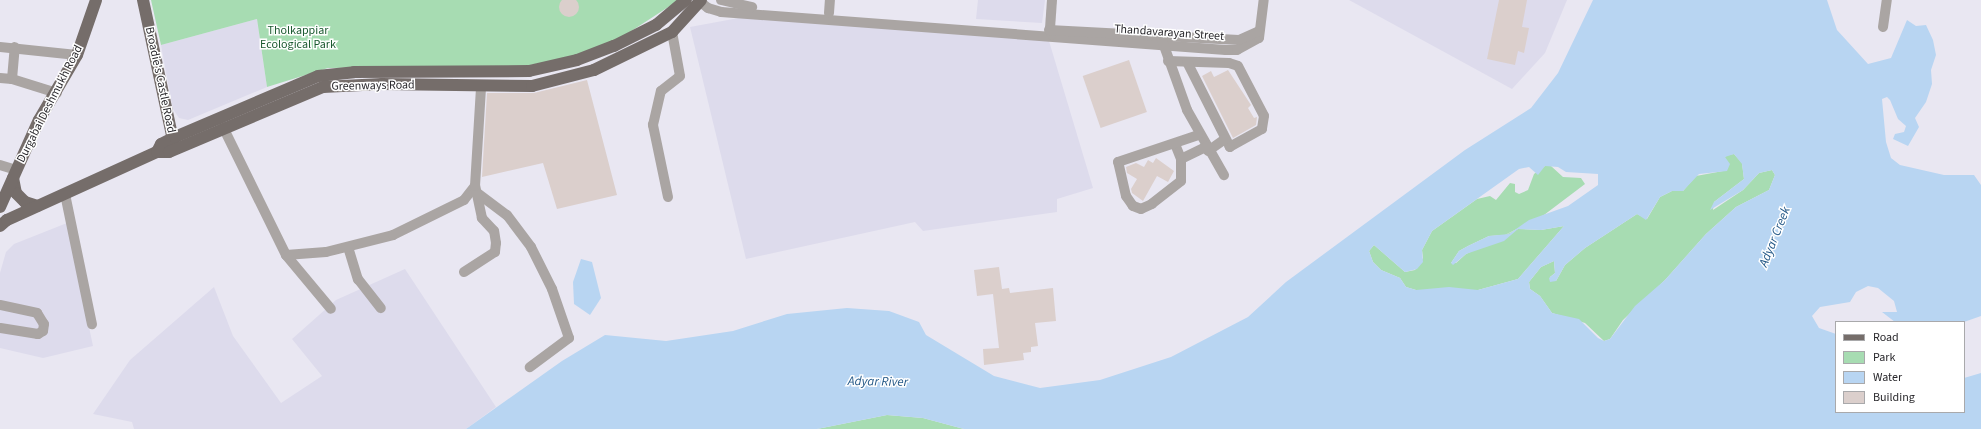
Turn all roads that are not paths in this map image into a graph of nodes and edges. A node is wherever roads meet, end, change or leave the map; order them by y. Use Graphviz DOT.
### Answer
graph roads {
  1 [pos="96,0"];
  2 [pos="143,0"];
  3 [pos="686,0"];
  4 [pos="721,0"];
  5 [pos="830,0"];
  6 [pos="1052,0"];
  7 [pos="1264,0"];
  8 [pos="1886,0"];
  9 [pos="700,1"];
  10 [pos="829,13"];
  11 [pos="917,23"];
  12 [pos="1883,27"];
  13 [pos="1259,31"];
  14 [pos="672,32"];
  15 [pos="1051,33"];
  16 [pos="1162,42"];
  17 [pos="0,47"];
  18 [pos="15,47"];
  19 [pos="1237,50"];
  20 [pos="77,55"];
  21 [pos="1168,61"];
  22 [pos="1187,62"];
  23 [pos="1238,66"];
  24 [pos="0,78"];
  25 [pos="12,79"];
  26 [pos="481,87"];
  27 [pos="57,93"];
  28 [pos="223,127"];
  29 [pos="1198,135"];
  30 [pos="1225,139"];
  31 [pos="174,144"];
  32 [pos="1175,144"];
  33 [pos="1207,149"];
  34 [pos="1181,158"];
  35 [pos="0,165"];
  36 [pos="15,174"];
  37 [pos="1224,175"];
  38 [pos="476,189"];
  39 [pos="65,194"];
  40 [pos="2,197"];
  41 [pos="668,197"];
  42 [pos="37,206"];
  43 [pos="0,226"];
  44 [pos="348,247"];
  45 [pos="286,255"];
  46 [pos="464,272"];
  47 [pos="0,305"];
  48 [pos="382,308"];
  49 [pos="331,309"];
  50 [pos="92,324"];
  51 [pos="0,328"];
  52 [pos="530,366"];
  1 -- 20 [label="main road, Durgabai Deshmukh Road"];
  2 -- 31 [label="main road, Broadie's Castle Road"];
  3 -- 31 [label="main road, Greenways Road"];
  4 -- 10 [label="street, Thandavarayan Street"];
  5 -- 10 [label="street"];
  6 -- 15 [label="street"];
  7 -- 13 [label="street"];
  8 -- 12 [label="street"];
  9 -- 11 [label="street, Thandavarayan Street"];
  9 -- 14 [label="main road, Greenways Road"];
  10 -- 11 [label="street, Thandavarayan Street"];
  11 -- 15 [label="street, Thandavarayan Street"];
  13 -- 16 [label="street, Thandavarayan Street"];
  13 -- 19 [label="street, Thandavarayan Street"];
  14 -- 26 [label="main road, Greenways Road"];
  14 -- 41 [label="street"];
  15 -- 16 [label="street, Thandavarayan Street"];
  16 -- 19 [label="street, Thandavarayan Street"];
  16 -- 21 [label="street"];
  17 -- 18 [label="street"];
  18 -- 20 [label="street"];
  18 -- 25 [label="street"];
  19 -- 23 [label="street"];
  20 -- 27 [label="main road, Durgabai Deshmukh Road"];
  21 -- 22 [label="street"];
  21 -- 29 [label="street"];
  22 -- 23 [label="street"];
  22 -- 30 [label="street"];
  23 -- 30 [label="street"];
  24 -- 25 [label="street"];
  25 -- 27 [label="street"];
  26 -- 28 [label="main road, Greenways Road"];
  26 -- 38 [label="street"];
  27 -- 36 [label="main road, Durgabai Deshmukh Road"];
  28 -- 31 [label="main road, Greenways Road"];
  28 -- 45 [label="street"];
  29 -- 32 [label="street"];
  29 -- 33 [label="street"];
  30 -- 33 [label="street"];
  31 -- 39 [label="main road, Broadie's Castle Road"];
  32 -- 34 [label="street"];
  32 -- 34 [label="street"];
  33 -- 34 [label="street"];
  33 -- 37 [label="street"];
  35 -- 36 [label="street"];
  36 -- 40 [label="main road, Durgabai Deshmukh Road"];
  36 -- 42 [label="main road"];
  38 -- 44 [label="street"];
  38 -- 46 [label="street"];
  38 -- 52 [label="street"];
  39 -- 42 [label="main road"];
  39 -- 50 [label="street"];
  42 -- 43 [label="main road"];
  44 -- 45 [label="street"];
  44 -- 48 [label="street"];
  45 -- 49 [label="street"];
  47 -- 51 [label="street"];
}
